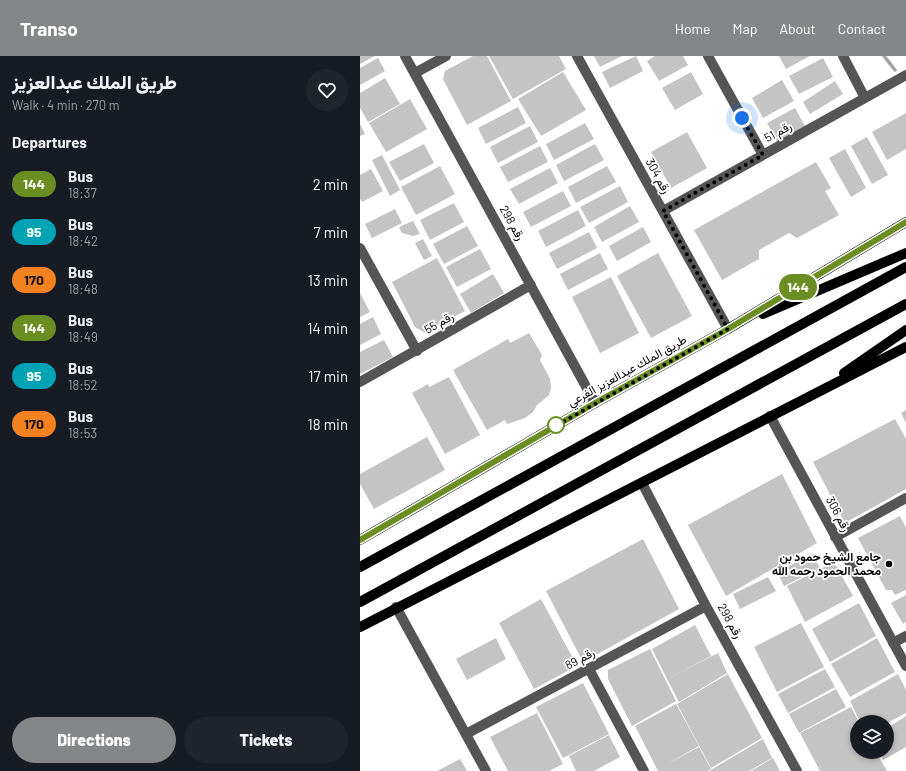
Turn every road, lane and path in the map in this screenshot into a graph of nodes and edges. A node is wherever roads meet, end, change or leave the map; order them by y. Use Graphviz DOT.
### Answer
graph roads {
  1 [pos="405,56"];
  2 [pos="446,56"];
  3 [pos="578,56"];
  4 [pos="708,56"];
  5 [pos="843,56"];
  6 [pos="415,74"];
  7 [pos="906,75"];
  8 [pos="865,98"];
  9 [pos="763,155"];
  10 [pos="663,211"];
  11 [pos="906,222"];
  12 [pos="360,248"];
  13 [pos="906,253"];
  14 [pos="906,267"];
  15 [pos="531,285"];
  16 [pos="906,304"];
  17 [pos="728,329"];
  18 [pos="906,330"];
  19 [pos="906,347"];
  20 [pos="417,351"];
  21 [pos="360,382"];
  22 [pos="809,396"];
  23 [pos="595,403"];
  24 [pos="770,416"];
  25 [pos="642,483"];
  26 [pos="906,498"];
  27 [pos="835,537"];
  28 [pos="360,538"];
  29 [pos="378,557"];
  30 [pos="360,558"];
  31 [pos="360,567"];
  32 [pos="360,602"];
  33 [pos="706,606"];
  34 [pos="396,607"];
  35 [pos="360,625"];
  36 [pos="906,636"];
  37 [pos="893,643"];
  38 [pos="906,666"];
  39 [pos="588,669"];
  40 [pos="466,734"];
  41 [pos="486,771"];
  42 [pos="644,771"];
  43 [pos="797,771"];
  1 -- 6 [label="street, رقم 298"];
  2 -- 6 [label="street"];
  3 -- 10 [label="street, رقم 304"];
  4 -- 9 [label="street"];
  5 -- 8 [label="street"];
  6 -- 15 [label="street, رقم 298"];
  7 -- 8 [label="street, رقم 51"];
  8 -- 9 [label="street, رقم 51"];
  9 -- 10 [label="street, رقم 51"];
  10 -- 17 [label="street, رقم 304"];
  11 -- 17 [label="main road, طريق الملك عبدالعزيز الفرعي"];
  12 -- 20 [label="street"];
  13 -- 17 [label="main road"];
  14 -- 29 [label="main road"];
  15 -- 20 [label="street, رقم 55"];
  15 -- 23 [label="street, رقم 298"];
  16 -- 32 [label="main road"];
  17 -- 23 [label="main road, طريق الملك عبدالعزيز الفرعي"];
  18 -- 22 [label="main road"];
  19 -- 22 [label="main road"];
  20 -- 21 [label="street, رقم 55"];
  22 -- 24 [label="main road"];
  23 -- 28 [label="main road, طريق الملك عبدالعزيز الفرعي"];
  24 -- 25 [label="main road"];
  24 -- 27 [label="street, رقم 306"];
  25 -- 33 [label="street, رقم 298"];
  25 -- 34 [label="main road"];
  26 -- 27 [label="street"];
  27 -- 37 [label="street, رقم 306"];
  29 -- 30 [label="main road"];
  29 -- 31 [label="main road"];
  33 -- 39 [label="street, رقم 89"];
  33 -- 43 [label="street, رقم 298"];
  34 -- 35 [label="main road"];
  34 -- 40 [label="street"];
  36 -- 37 [label="street"];
  37 -- 38 [label="street, رقم 306"];
  39 -- 40 [label="street, رقم 89"];
  39 -- 42 [label="street"];
  40 -- 41 [label="street"];
}
